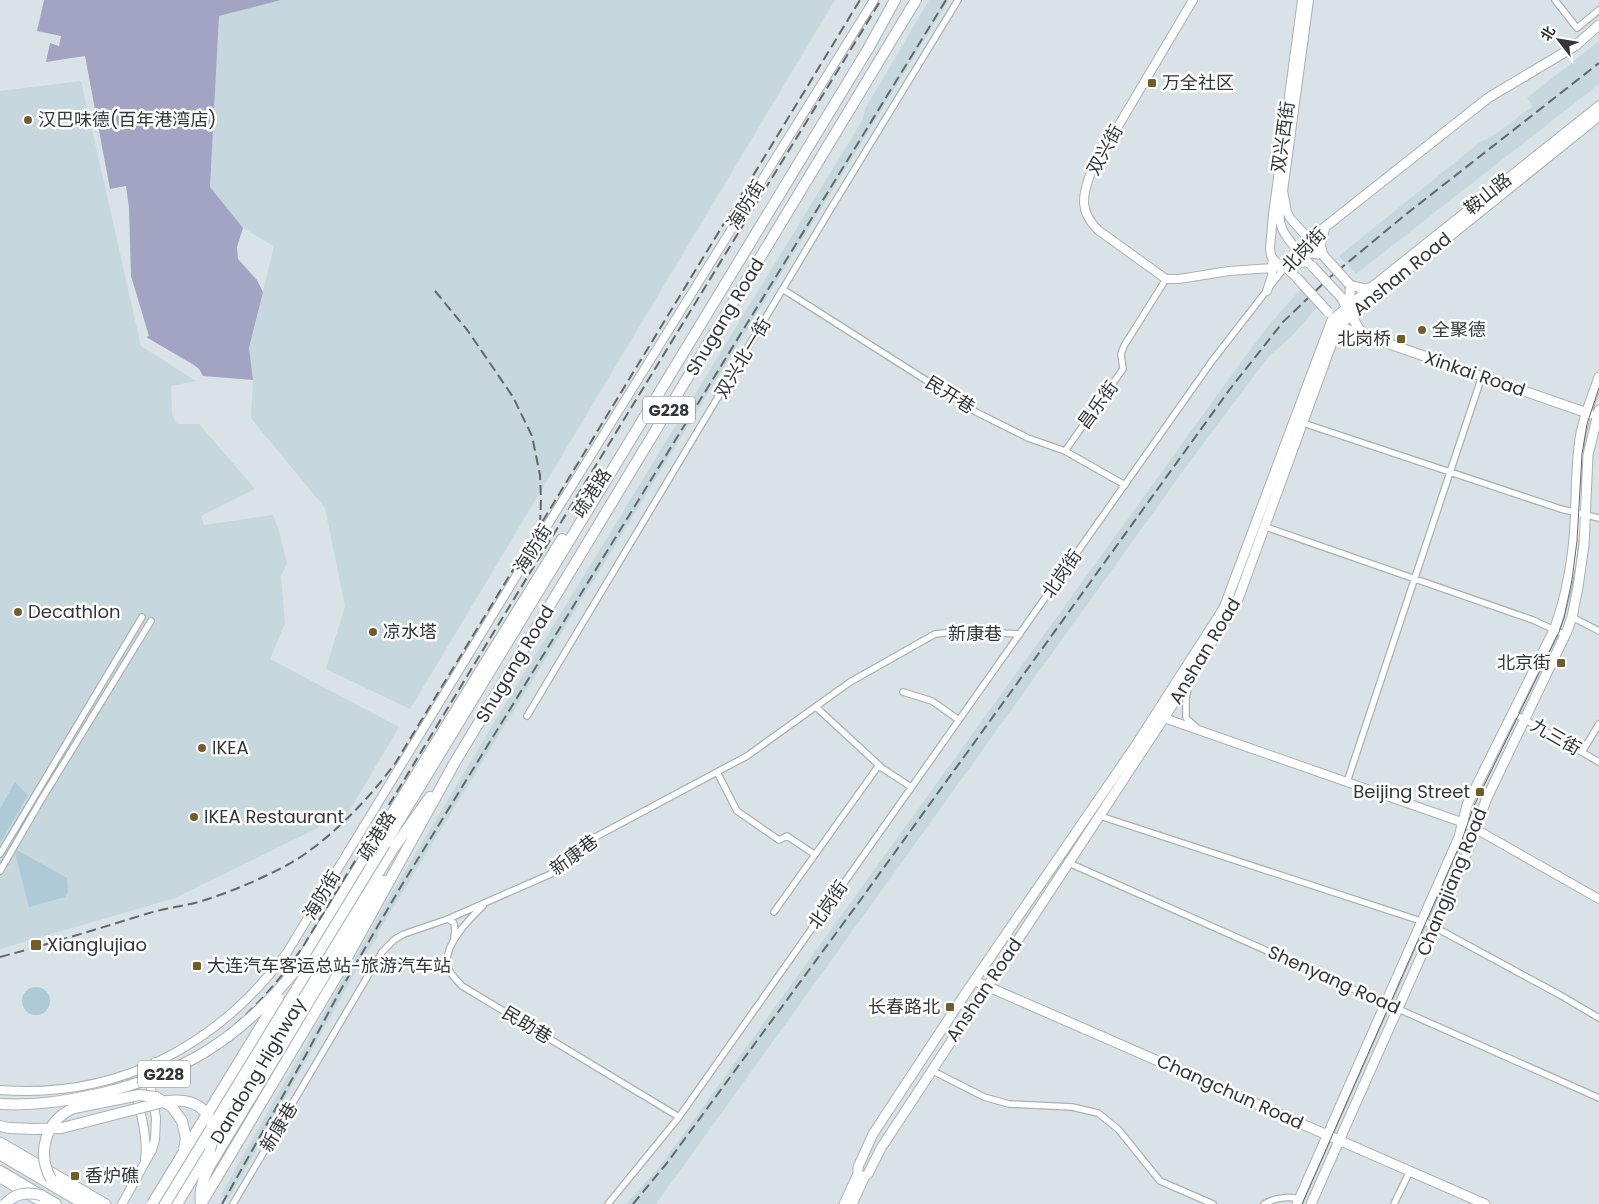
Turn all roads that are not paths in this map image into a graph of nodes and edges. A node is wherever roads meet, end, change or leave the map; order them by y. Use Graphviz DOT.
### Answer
graph roads {
  1 [pos="874,0"];
  2 [pos="894,0"];
  3 [pos="916,0"];
  4 [pos="958,0"];
  5 [pos="1193,0"];
  6 [pos="1302,0"];
  7 [pos="1309,0"];
  8 [pos="1555,0"];
  9 [pos="1599,10"];
  10 [pos="1599,26"];
  11 [pos="1599,106"];
  12 [pos="1599,116"];
  13 [pos="1283,191"];
  14 [pos="1273,215"];
  15 [pos="1325,227"];
  16 [pos="1285,235"];
  17 [pos="1309,240"];
  18 [pos="1301,253"];
  19 [pos="1322,255"];
  20 [pos="1271,256"];
  21 [pos="1311,265"];
  22 [pos="1285,267"];
  23 [pos="1272,268"];
  24 [pos="1297,278"];
  25 [pos="1166,279"];
  26 [pos="1350,285"];
  27 [pos="1372,286"];
  28 [pos="784,290"];
  29 [pos="1267,291"];
  30 [pos="1349,311"];
  31 [pos="1333,319"];
  32 [pos="1367,336"];
  33 [pos="1482,376"];
  34 [pos="1599,377"];
  35 [pos="1586,413"];
  36 [pos="1598,415"];
  37 [pos="1303,423"];
  38 [pos="637,429"];
  39 [pos="1065,451"];
  40 [pos="1450,472"];
  41 [pos="1125,485"];
  42 [pos="1575,513"];
  43 [pos="1586,515"];
  44 [pos="1599,518"];
  45 [pos="1261,525"];
  46 [pos="1415,578"];
  47 [pos="142,617"];
  48 [pos="1572,617"];
  49 [pos="151,621"];
  50 [pos="1554,630"];
  51 [pos="1599,631"];
  52 [pos="1020,634"];
  53 [pos="1565,635"];
  54 [pos="1192,673"];
  55 [pos="903,692"];
  56 [pos="816,707"];
  57 [pos="1513,714"];
  58 [pos="527,716"];
  59 [pos="1164,718"];
  60 [pos="1525,719"];
  61 [pos="959,720"];
  62 [pos="1599,724"];
  63 [pos="1200,731"];
  64 [pos="1582,752"];
  65 [pos="455,762"];
  66 [pos="1599,762"];
  67 [pos="879,765"];
  68 [pos="717,772"];
  69 [pos="1347,782"];
  70 [pos="911,787"];
  71 [pos="1100,816"];
  72 [pos="1462,822"];
  73 [pos="1476,829"];
  74 [pos="380,841"];
  75 [pos="0,854"];
  76 [pos="814,854"];
  77 [pos="1069,862"];
  78 [pos="0,871"];
  79 [pos="1599,899"];
  80 [pos="487,902"];
  81 [pos="774,912"];
  82 [pos="448,919"];
  83 [pos="1422,922"];
  84 [pos="1434,927"];
  85 [pos="453,942"];
  86 [pos="294,972"];
  87 [pos="974,981"];
  88 [pos="987,986"];
  89 [pos="1386,1003"];
  90 [pos="1398,1009"];
  91 [pos="1599,1018"];
  92 [pos="155,1062"];
  93 [pos="931,1070"];
  94 [pos="118,1078"];
  95 [pos="0,1090"];
  96 [pos="1599,1098"];
  97 [pos="0,1104"];
  98 [pos="679,1117"];
  99 [pos="0,1126"];
  100 [pos="1327,1134"];
  101 [pos="1340,1140"];
  102 [pos="0,1142"];
  103 [pos="0,1149"];
  104 [pos="210,1150"];
  105 [pos="0,1156"];
  106 [pos="182,1156"];
  107 [pos="142,1169"];
  108 [pos="0,1171"];
  109 [pos="1410,1171"];
  110 [pos="0,1178"];
  111 [pos="51,1179"];
  112 [pos="43,1200"];
  113 [pos="1468,1201"];
  114 [pos="1298,1202"];
  115 [pos="5,1204"];
  116 [pos="56,1204"];
  117 [pos="83,1204"];
  118 [pos="94,1204"];
  119 [pos="106,1204"];
  120 [pos="122,1204"];
  121 [pos="152,1204"];
  122 [pos="165,1204"];
  123 [pos="177,1204"];
  124 [pos="201,1204"];
  125 [pos="233,1204"];
  126 [pos="608,1204"];
  127 [pos="844,1204"];
  128 [pos="852,1204"];
  129 [pos="1213,1204"];
  130 [pos="1264,1204"];
  131 [pos="1311,1204"];
  132 [pos="1394,1204"];
  133 [pos="1485,1204"];
  1 -- 92 [label="street, 海防街"];
  2 -- 38 [label="highway, Shugang Road / G228"];
  3 -- 65 [label="highway, Shugang Road / G228"];
  4 -- 28 [label="street, 双兴北一街"];
  5 -- 25 [label="street, 双兴街"];
  6 -- 14 [label="street, 双兴西街"];
  7 -- 13 [label="street, 双兴西街"];
  8 -- 9 [label="street"];
  10 -- 15 [label="main road, 北岗街"];
  11 -- 27 [label="main road, 鞍山路"];
  12 -- 30 [label="main road, Anshan Road"];
  13 -- 16 [label="street"];
  13 -- 17 [label="street, 双兴西街"];
  14 -- 16 [label="street"];
  14 -- 20 [label="street, 双兴西街"];
  15 -- 17 [label="main road, 北岗街"];
  15 -- 19 [label="main road"];
  16 -- 18 [label="street"];
  17 -- 18 [label="main road, 北岗街"];
  17 -- 19 [label="street, 双兴西街"];
  18 -- 19 [label="street"];
  18 -- 21 [label="street"];
  18 -- 22 [label="main road, 北岗街"];
  19 -- 26 [label="main road, bridge"];
  20 -- 22 [label="street"];
  20 -- 23 [label="street, 双兴西街"];
  21 -- 22 [label="street"];
  21 -- 30 [label="main road, bridge"];
  22 -- 23 [label="street"];
  22 -- 24 [label="street"];
  22 -- 29 [label="street, 北岗街"];
  23 -- 25 [label="street"];
  23 -- 29 [label="street, 双兴西街"];
  24 -- 31 [label="main road, bridge"];
  25 -- 39 [label="street, 昌乐街"];
  26 -- 27 [label="main road"];
  26 -- 30 [label="main road"];
  27 -- 30 [label="main road, 鞍山路"];
  28 -- 39 [label="street, 民开巷"];
  28 -- 58 [label="street, 双兴北一街"];
  29 -- 41 [label="street, 北岗街"];
  30 -- 31 [label="main road, Anshan Road"];
  30 -- 32 [label="main road"];
  31 -- 32 [label="main road, Xinkai Road"];
  31 -- 37 [label="main road, Anshan Road"];
  31 -- 45 [label="main road, Anshan Road"];
  32 -- 33 [label="main road, Xinkai Road"];
  33 -- 35 [label="main road, Xinkai Road"];
  33 -- 40 [label="street"];
  34 -- 35 [label="main road, Changjiang Road"];
  35 -- 36 [label="main road, Xinkai Road"];
  35 -- 42 [label="main road, Changjiang Road"];
  36 -- 43 [label="main road, Changjiang Road"];
  37 -- 40 [label="street"];
  37 -- 45 [label="main road, Anshan Road"];
  38 -- 74 [label="highway, 疏港路"];
  39 -- 41 [label="street, 民开巷"];
  40 -- 42 [label="street"];
  40 -- 46 [label="street"];
  41 -- 52 [label="street, 北岗街"];
  42 -- 43 [label="street"];
  42 -- 50 [label="main road, Changjiang Road"];
  43 -- 44 [label="street"];
  43 -- 48 [label="main road, Changjiang Road"];
  45 -- 46 [label="street"];
  45 -- 54 [label="main road, Anshan Road"];
  45 -- 87 [label="main road, Anshan Road"];
  46 -- 50 [label="street"];
  46 -- 69 [label="street"];
  47 -- 75 [label="street"];
  48 -- 51 [label="street"];
  48 -- 53 [label="main road, Changjiang Road"];
  49 -- 78 [label="street"];
  50 -- 53 [label="street"];
  50 -- 57 [label="main road, Changjiang Road"];
  52 -- 56 [label="street, 新康巷"];
  52 -- 61 [label="street, 北岗街"];
  53 -- 60 [label="main road, Changjiang Road"];
  54 -- 59 [label="main road, Anshan Road"];
  54 -- 63 [label="street"];
  55 -- 61 [label="street"];
  56 -- 67 [label="street"];
  56 -- 68 [label="street, 新康巷"];
  57 -- 60 [label="street, 九三街"];
  57 -- 72 [label="main road, Changjiang Road"];
  59 -- 63 [label="street"];
  59 -- 71 [label="main road, Anshan Road"];
  60 -- 64 [label="street, 九三街"];
  60 -- 73 [label="main road, Changjiang Road"];
  61 -- 70 [label="street, 北岗街"];
  62 -- 64 [label="street"];
  63 -- 69 [label="street"];
  64 -- 66 [label="street, 九三街"];
  65 -- 104 [label="highway, Dandong Highway / G228"];
  65 -- 124 [label="highway"];
  67 -- 70 [label="street"];
  67 -- 76 [label="street"];
  68 -- 76 [label="street"];
  68 -- 80 [label="street, 新康巷"];
  69 -- 72 [label="street"];
  70 -- 98 [label="street, 北岗街"];
  71 -- 77 [label="main road, Anshan Road"];
  71 -- 83 [label="street"];
  72 -- 73 [label="street"];
  72 -- 83 [label="main road, Changjiang Road"];
  73 -- 79 [label="street"];
  73 -- 84 [label="main road, Changjiang Road"];
  74 -- 86 [label="highway, 疏港路 / G228"];
  74 -- 122 [label="highway, bridge"];
  76 -- 81 [label="street"];
  77 -- 88 [label="main road, Anshan Road"];
  77 -- 89 [label="street, Shenyang Road"];
  80 -- 82 [label="street, 新康巷"];
  80 -- 85 [label="street, 民助巷"];
  82 -- 85 [label="street"];
  82 -- 125 [label="street, 新康巷"];
  83 -- 84 [label="street"];
  83 -- 89 [label="main road, Changjiang Road"];
  84 -- 90 [label="main road, Changjiang Road"];
  84 -- 91 [label="street"];
  85 -- 98 [label="street, 民助巷"];
  86 -- 97 [label="highway, Dandong Highway / G228, bridge"];
  86 -- 106 [label="highway, bridge"];
  87 -- 88 [label="main road, Changchun Road"];
  87 -- 127 [label="main road, Anshan Road"];
  88 -- 93 [label="main road, Anshan Road"];
  88 -- 100 [label="main road, Changchun Road"];
  89 -- 90 [label="street, Shenyang Road"];
  89 -- 100 [label="main road, Changjiang Road"];
  90 -- 96 [label="street, Shenyang Road"];
  90 -- 101 [label="main road, Changjiang Road"];
  92 -- 94 [label="street, 海防街"];
  92 -- 107 [label="street"];
  93 -- 128 [label="main road, Anshan Road"];
  93 -- 129 [label="street"];
  94 -- 95 [label="street, 海防街"];
  94 -- 107 [label="street"];
  98 -- 126 [label="street, 北岗街"];
  99 -- 104 [label="highway, bridge"];
  100 -- 101 [label="main road, Changchun Road"];
  100 -- 114 [label="main road, Changjiang Road"];
  101 -- 109 [label="main road, Changchun Road"];
  101 -- 131 [label="main road, Changjiang Road"];
  102 -- 119 [label="main road"];
  103 -- 111 [label="highway"];
  104 -- 123 [label="highway, Dandong Highway / G228"];
  105 -- 117 [label="main road"];
  106 -- 111 [label="highway, bridge"];
  106 -- 121 [label="highway, bridge"];
  107 -- 120 [label="street"];
  108 -- 112 [label="highway"];
  109 -- 113 [label="main road, Changchun Road"];
  109 -- 132 [label="street"];
  110 -- 112 [label="main road"];
  111 -- 118 [label="highway"];
  112 -- 115 [label="highway, bridge"];
  112 -- 116 [label="highway"];
  113 -- 133 [label="main road, Changchun Road"];
  114 -- 130 [label="street"];
}
